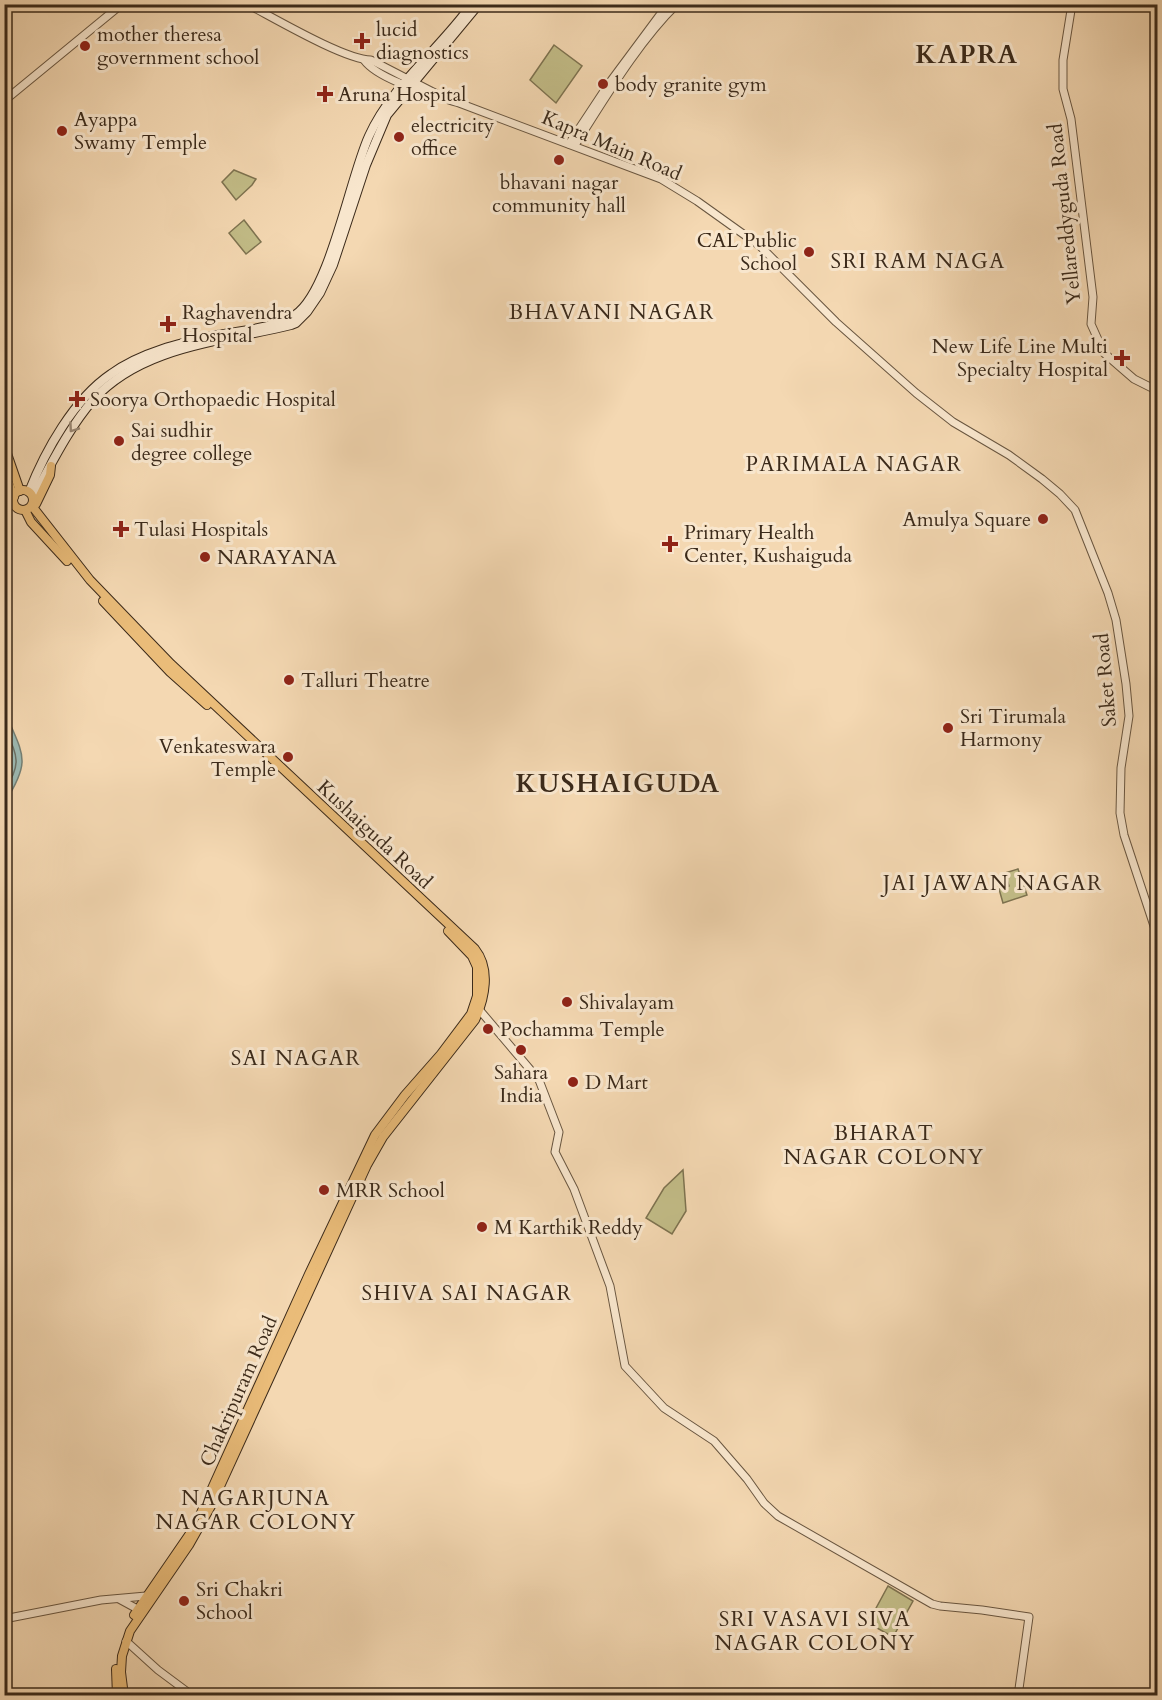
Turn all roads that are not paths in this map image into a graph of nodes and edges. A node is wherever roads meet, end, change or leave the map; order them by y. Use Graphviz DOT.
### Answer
graph roads {
  1 [pos="122,4"];
  2 [pos="247,4"];
  3 [pos="472,4"];
  4 [pos="479,4"];
  5 [pos="670,4"];
  6 [pos="677,4"];
  7 [pos="1072,4"];
  8 [pos="410,83"];
  9 [pos="4,101"];
  10 [pos="572,145"];
  11 [pos="1158,391"];
  12 [pos="4,446"];
  13 [pos="1005,453"];
  14 [pos="51,466"];
  15 [pos="5,471"];
  16 [pos="25,499"];
  17 [pos="38,514"];
  18 [pos="1158,938"];
  19 [pos="477,1007"];
  20 [pos="336,1226"];
  21 [pos="149,1598"];
  22 [pos="117,1599"];
  23 [pos="140,1611"];
  24 [pos="4,1619"];
  25 [pos="126,1641"];
  26 [pos="117,1695"];
  27 [pos="124,1695"];
  28 [pos="193,1695"];
  29 [pos="1018,1695"];
  1 -- 9 [label="street"];
  2 -- 8 [label="street, Kapra Main Road"];
  3 -- 8 [label="main road"];
  4 -- 8 [label="main road"];
  5 -- 10 [label="street"];
  6 -- 10 [label="street"];
  7 -- 11 [label="street, Yellareddyguda Road"];
  8 -- 10 [label="street, Kapra Main Road"];
  8 -- 14 [label="main road, one-way"];
  8 -- 16 [label="main road"];
  10 -- 13 [label="street, Kapra Main Road"];
  12 -- 16 [label="main road"];
  13 -- 18 [label="street, Saket Road"];
  14 -- 16 [label="main road"];
  14 -- 17 [label="main road"];
  15 -- 16 [label="main road"];
  16 -- 17 [label="main road, Kushaiguda Road"];
  16 -- 19 [label="main road, Kushaiguda Road"];
  17 -- 19 [label="main road, Kushaiguda Road"];
  19 -- 20 [label="main road, Kushaiguda Road"];
  19 -- 29 [label="street"];
  20 -- 21 [label="main road, Chakripuram Road"];
  21 -- 22 [label="street"];
  21 -- 23 [label="main road, Chakripuram Road"];
  22 -- 23 [label="street"];
  22 -- 24 [label="street"];
  23 -- 25 [label="main road, Chakripuram Road"];
  23 -- 26 [label="main road, Chakripuram Road"];
  25 -- 27 [label="main road, Chakripuram Road"];
  25 -- 28 [label="street"];
}
